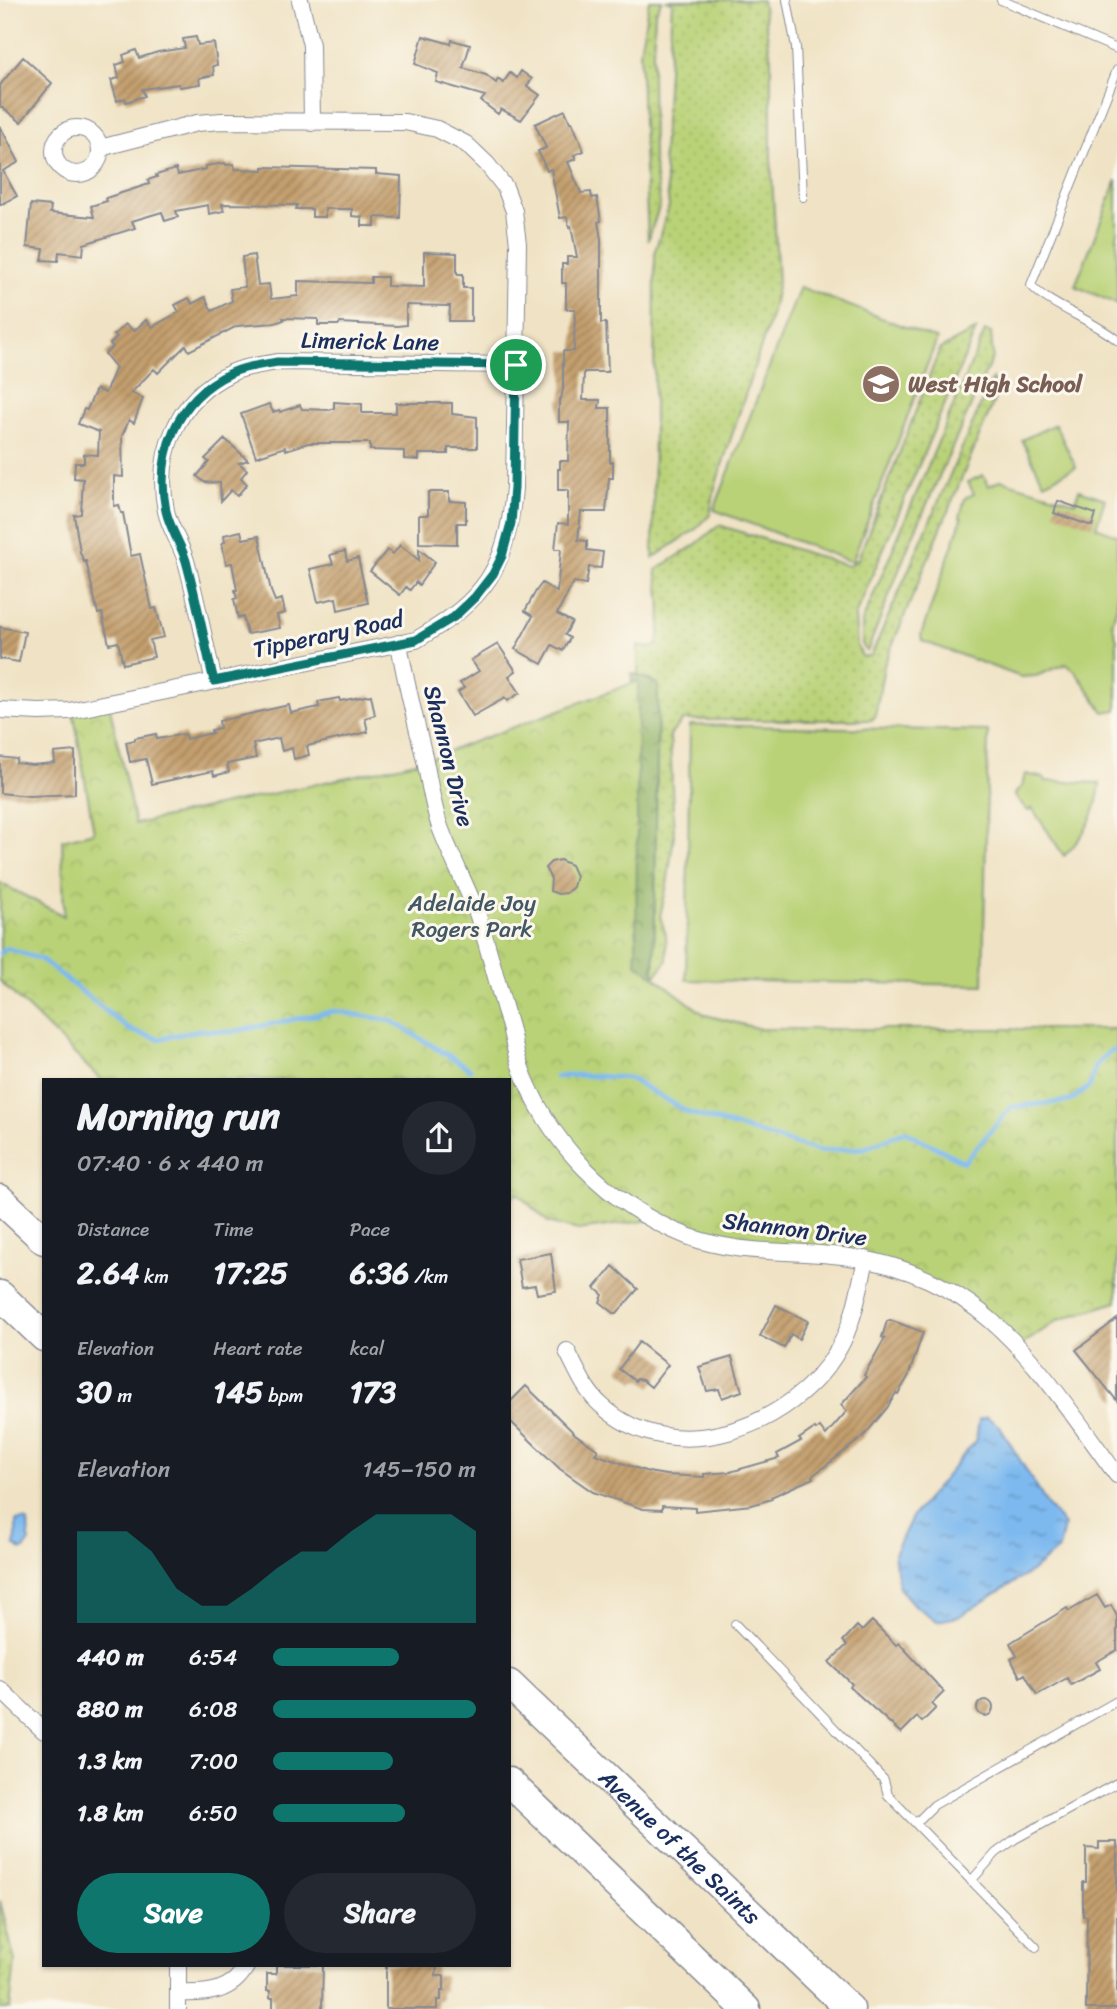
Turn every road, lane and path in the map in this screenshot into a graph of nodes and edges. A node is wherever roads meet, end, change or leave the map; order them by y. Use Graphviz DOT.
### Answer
graph roads {
  1 [pos="300,0"];
  2 [pos="787,0"];
  3 [pos="1001,0"];
  4 [pos="1117,49"];
  5 [pos="1117,70"];
  6 [pos="312,123"];
  7 [pos="100,148"];
  8 [pos="803,197"];
  9 [pos="1117,340"];
  10 [pos="516,365"];
  11 [pos="399,643"];
  12 [pos="214,681"];
  13 [pos="0,710"];
  14 [pos="0,1199"];
  15 [pos="42,1238"];
  16 [pos="866,1259"];
  17 [pos="0,1296"];
  18 [pos="42,1335"];
  19 [pos="567,1351"];
  20 [pos="1117,1475"];
  21 [pos="735,1624"];
  22 [pos="511,1686"];
  23 [pos="0,1689"];
  24 [pos="1117,1701"];
  25 [pos="42,1729"];
  26 [pos="1117,1783"];
  27 [pos="511,1785"];
  28 [pos="916,1822"];
  29 [pos="971,1881"];
  30 [pos="1036,1947"];
  31 [pos="178,1967"];
  32 [pos="246,1967"];
  33 [pos="178,2001"];
  34 [pos="746,2009"];
  35 [pos="850,2009"];
  1 -- 6 [label="street"];
  2 -- 8 [label="lane"];
  3 -- 4 [label="lane"];
  5 -- 9 [label="lane"];
  6 -- 7 [label="street, Tipperary Road"];
  6 -- 10 [label="street, Tipperary Road"];
  10 -- 11 [label="street, Tipperary Road"];
  10 -- 12 [label="street, Limerick Lane"];
  11 -- 12 [label="street, Tipperary Road"];
  11 -- 16 [label="street, Shannon Drive"];
  12 -- 13 [label="street, Tipperary Road"];
  14 -- 15 [label="highway"];
  16 -- 19 [label="street"];
  16 -- 20 [label="street, Shannon Drive"];
  17 -- 18 [label="highway"];
  21 -- 28 [label="lane"];
  22 -- 35 [label="highway, Avenue of the Saints"];
  23 -- 25 [label="street"];
  24 -- 28 [label="lane"];
  26 -- 29 [label="lane"];
  27 -- 34 [label="highway"];
  28 -- 29 [label="lane"];
  29 -- 30 [label="lane"];
  31 -- 33 [label="street"];
  32 -- 33 [label="street"];
}
